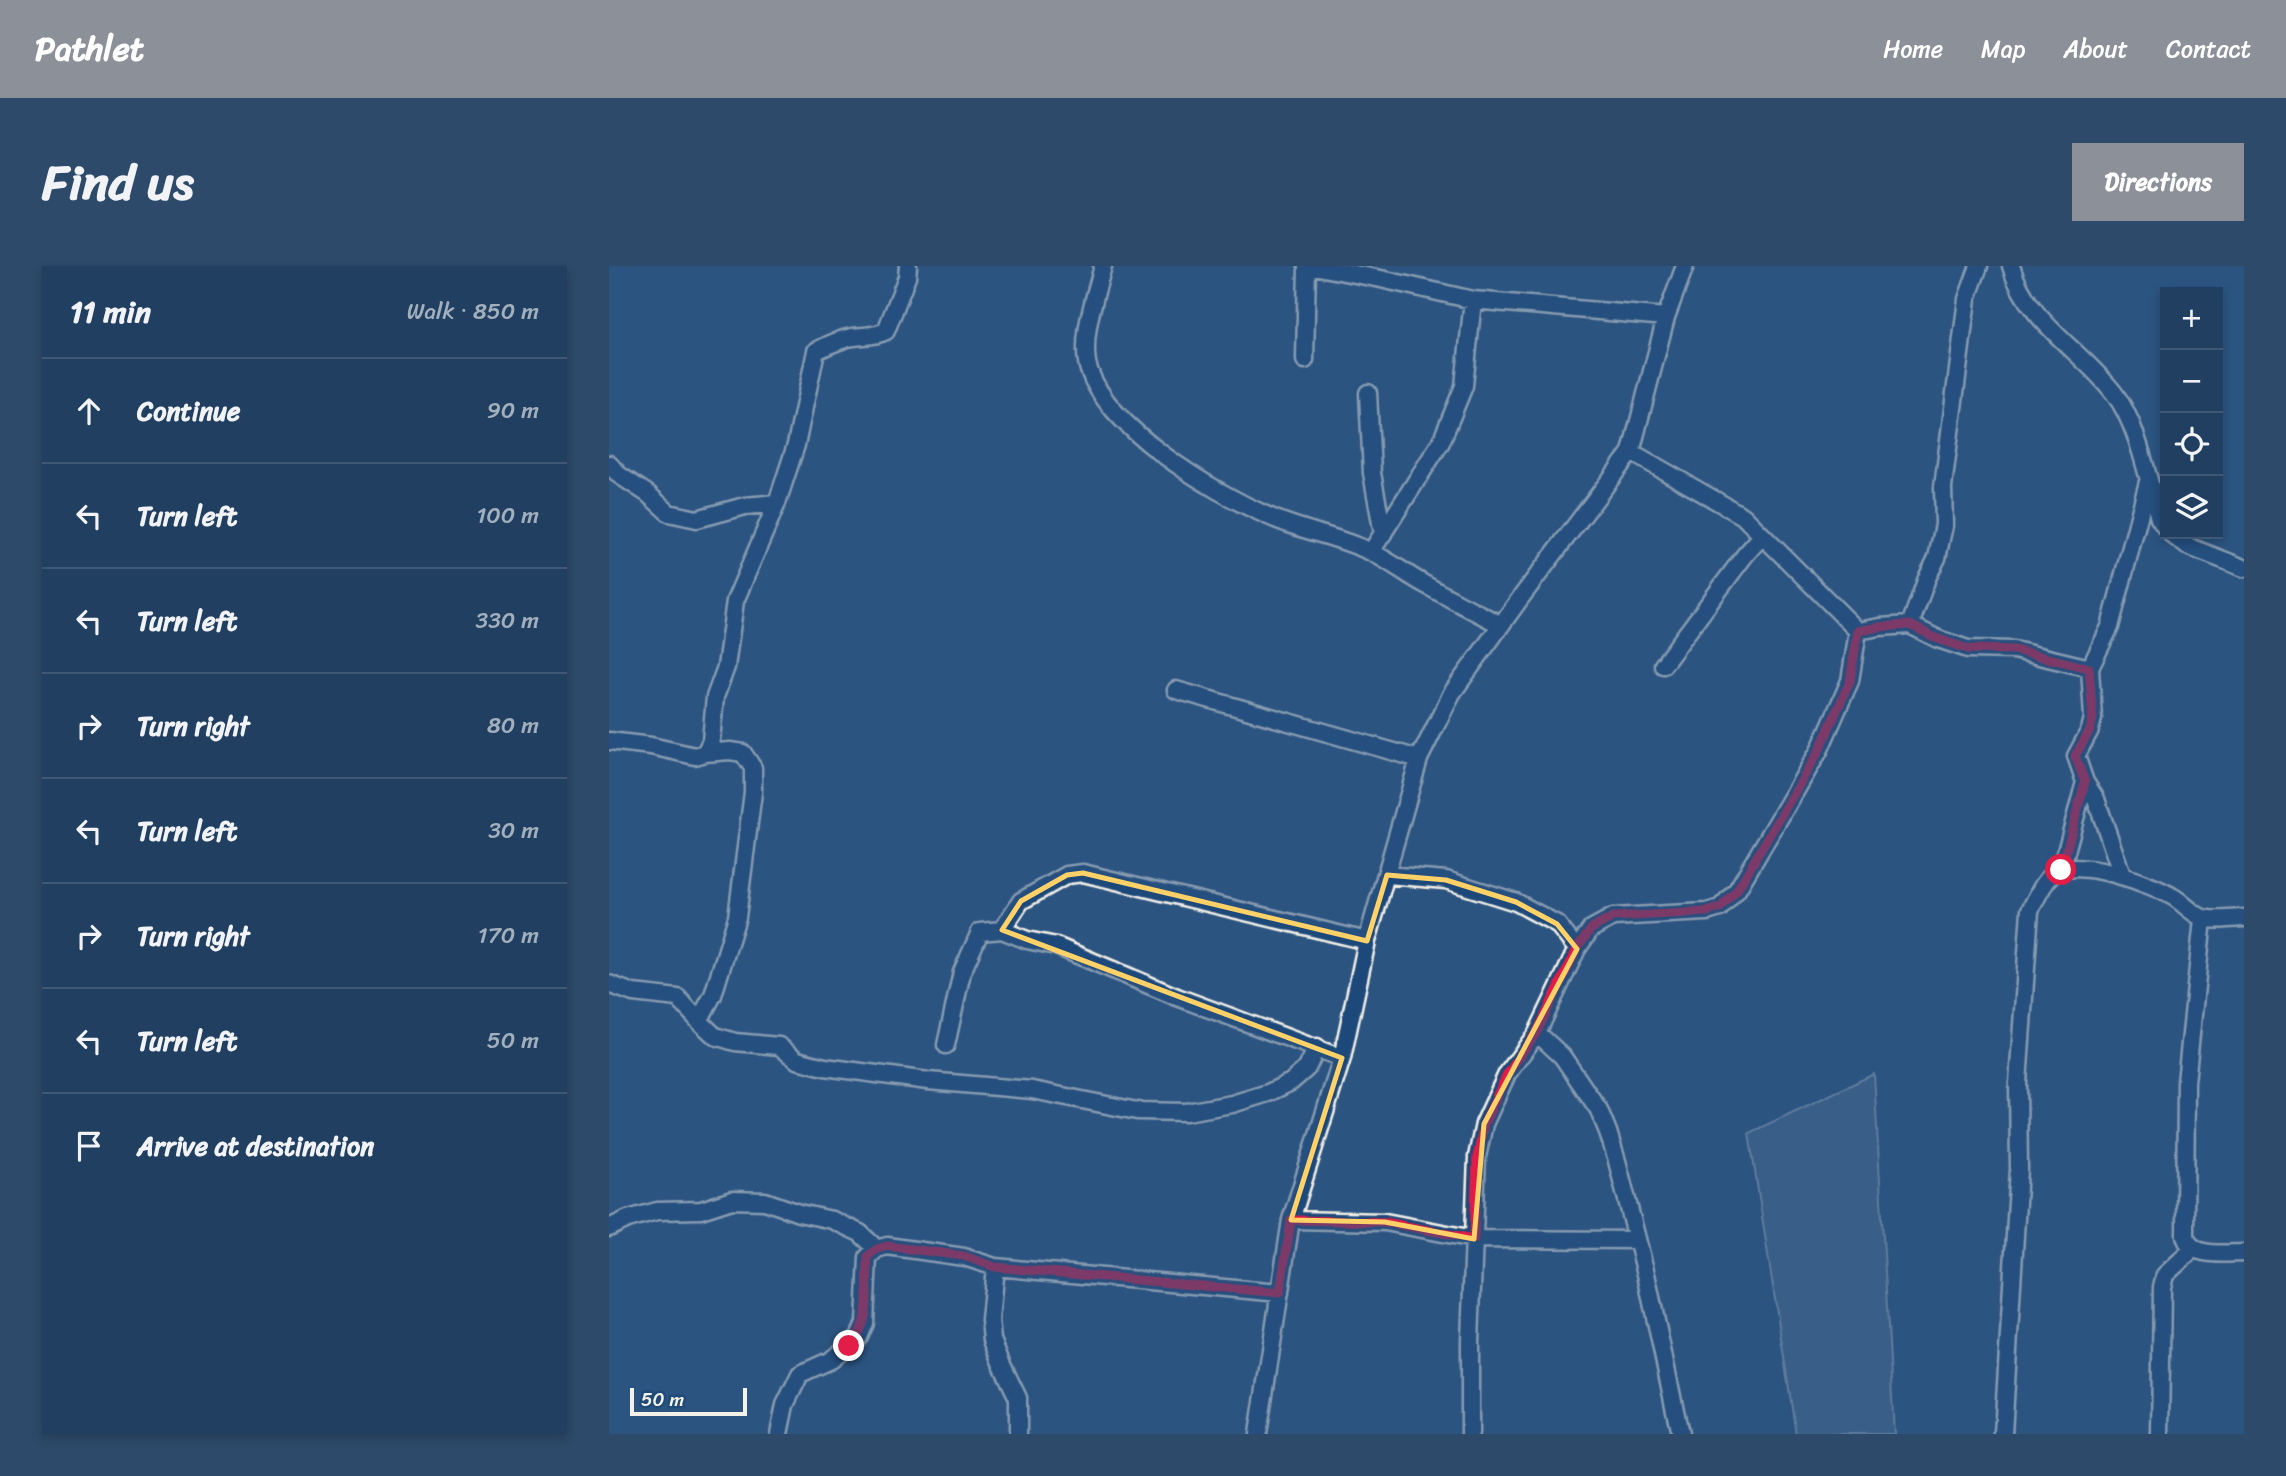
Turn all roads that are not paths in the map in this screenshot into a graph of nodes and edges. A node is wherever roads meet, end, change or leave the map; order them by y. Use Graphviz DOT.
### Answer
graph roads {
  1 [pos="908,266"];
  2 [pos="1103,266"];
  3 [pos="1307,266"];
  4 [pos="1313,266"];
  5 [pos="1685,266"];
  6 [pos="1979,266"];
  7 [pos="2011,266"];
  8 [pos="1383,272"];
  9 [pos="1473,300"];
  10 [pos="1666,317"];
  11 [pos="1305,360"];
  12 [pos="1368,393"];
  13 [pos="1631,452"];
  14 [pos="609,464"];
  15 [pos="2148,482"];
  16 [pos="777,503"];
  17 [pos="2160,520"];
  18 [pos="1383,534"];
  19 [pos="1762,536"];
  20 [pos="2178,539"];
  21 [pos="1371,552"];
  22 [pos="2244,568"];
  23 [pos="1501,625"];
  24 [pos="1910,625"];
  25 [pos="1858,631"];
  26 [pos="1663,665"];
  27 [pos="2089,668"];
  28 [pos="1176,690"];
  29 [pos="609,741"];
  30 [pos="705,753"];
  31 [pos="1419,758"];
  32 [pos="2085,782"];
  33 [pos="2061,870"];
  34 [pos="1387,875"];
  35 [pos="2122,875"];
  36 [pos="2244,918"];
  37 [pos="2203,919"];
  38 [pos="1002,930"];
  39 [pos="1367,942"];
  40 [pos="1577,949"];
  41 [pos="609,984"];
  42 [pos="699,1021"];
  43 [pos="1537,1032"];
  44 [pos="946,1045"];
  45 [pos="1317,1047"];
  46 [pos="1342,1058"];
  47 [pos="1291,1220"];
  48 [pos="609,1228"];
  49 [pos="1474,1239"];
  50 [pos="1637,1240"];
  51 [pos="877,1249"];
  52 [pos="2193,1249"];
  53 [pos="2244,1254"];
  54 [pos="995,1267"];
  55 [pos="1280,1293"];
  56 [pos="779,1434"];
  57 [pos="1018,1434"];
  58 [pos="1258,1434"];
  59 [pos="1469,1434"];
  60 [pos="1680,1434"];
  61 [pos="2003,1434"];
  62 [pos="2160,1434"];
  1 -- 16 [label="street"];
  2 -- 21 [label="street"];
  3 -- 11 [label="street"];
  4 -- 8 [label="street"];
  5 -- 10 [label="street"];
  6 -- 24 [label="street"];
  7 -- 15 [label="street"];
  8 -- 9 [label="street"];
  9 -- 10 [label="street"];
  9 -- 18 [label="street"];
  10 -- 13 [label="street"];
  12 -- 18 [label="street"];
  13 -- 19 [label="street"];
  13 -- 23 [label="street"];
  14 -- 16 [label="street"];
  15 -- 17 [label="street"];
  15 -- 27 [label="street"];
  16 -- 30 [label="street"];
  18 -- 21 [label="street"];
  19 -- 25 [label="street"];
  19 -- 26 [label="street"];
  20 -- 22 [label="street"];
  21 -- 23 [label="street"];
  23 -- 31 [label="street"];
  24 -- 25 [label="street"];
  24 -- 27 [label="street"];
  25 -- 40 [label="street"];
  27 -- 32 [label="street"];
  28 -- 31 [label="street"];
  29 -- 30 [label="street"];
  30 -- 42 [label="street"];
  31 -- 34 [label="street"];
  32 -- 33 [label="street"];
  32 -- 35 [label="street"];
  33 -- 35 [label="street"];
  33 -- 61 [label="street"];
  34 -- 39 [label="street"];
  34 -- 40 [label="street"];
  35 -- 37 [label="street"];
  36 -- 37 [label="street"];
  37 -- 52 [label="street"];
  38 -- 39 [label="street"];
  38 -- 44 [label="street"];
  38 -- 45 [label="street"];
  39 -- 46 [label="street"];
  40 -- 43 [label="street"];
  41 -- 42 [label="street"];
  42 -- 45 [label="street"];
  43 -- 49 [label="street"];
  43 -- 50 [label="street"];
  45 -- 46 [label="street"];
  46 -- 47 [label="street"];
  47 -- 49 [label="street"];
  47 -- 55 [label="street"];
  48 -- 51 [label="street"];
  49 -- 50 [label="street"];
  49 -- 59 [label="street"];
  50 -- 60 [label="street"];
  51 -- 54 [label="street"];
  51 -- 56 [label="street"];
  52 -- 53 [label="street"];
  52 -- 62 [label="street"];
  54 -- 55 [label="street"];
  54 -- 57 [label="street"];
  55 -- 58 [label="street"];
}
